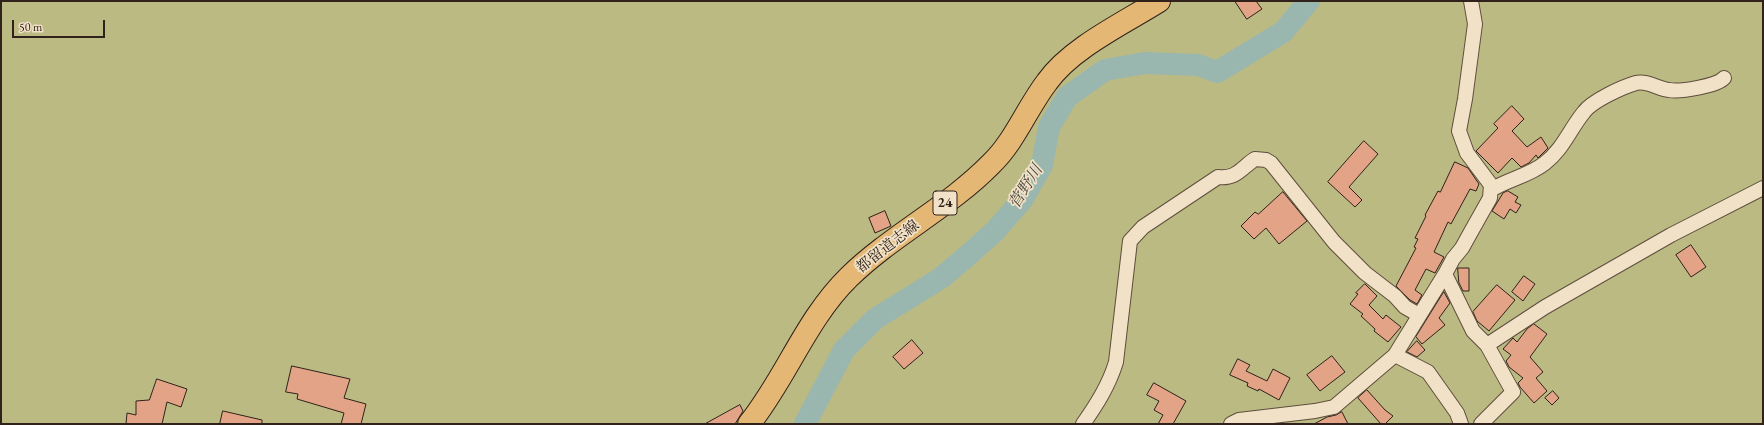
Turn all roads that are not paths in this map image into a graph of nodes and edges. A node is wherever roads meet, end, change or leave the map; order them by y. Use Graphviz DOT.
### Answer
graph roads {
  1 [pos="1159,1"];
  2 [pos="1471,1"];
  3 [pos="1724,78"];
  4 [pos="1763,188"];
  5 [pos="1491,190"];
  6 [pos="1445,274"];
  7 [pos="1419,316"];
  8 [pos="1487,345"];
  9 [pos="1395,355"];
  10 [pos="749,424"];
  11 [pos="1083,424"];
  12 [pos="1232,424"];
  13 [pos="1461,424"];
  14 [pos="1480,424"];
  1 -- 10 [label="main road, 都留道志線 / 24"];
  2 -- 5 [label="street"];
  3 -- 5 [label="street"];
  4 -- 8 [label="street"];
  5 -- 6 [label="street"];
  6 -- 7 [label="street"];
  6 -- 8 [label="street"];
  7 -- 9 [label="street"];
  7 -- 11 [label="street"];
  8 -- 14 [label="street"];
  9 -- 12 [label="street"];
  9 -- 13 [label="street"];
}
